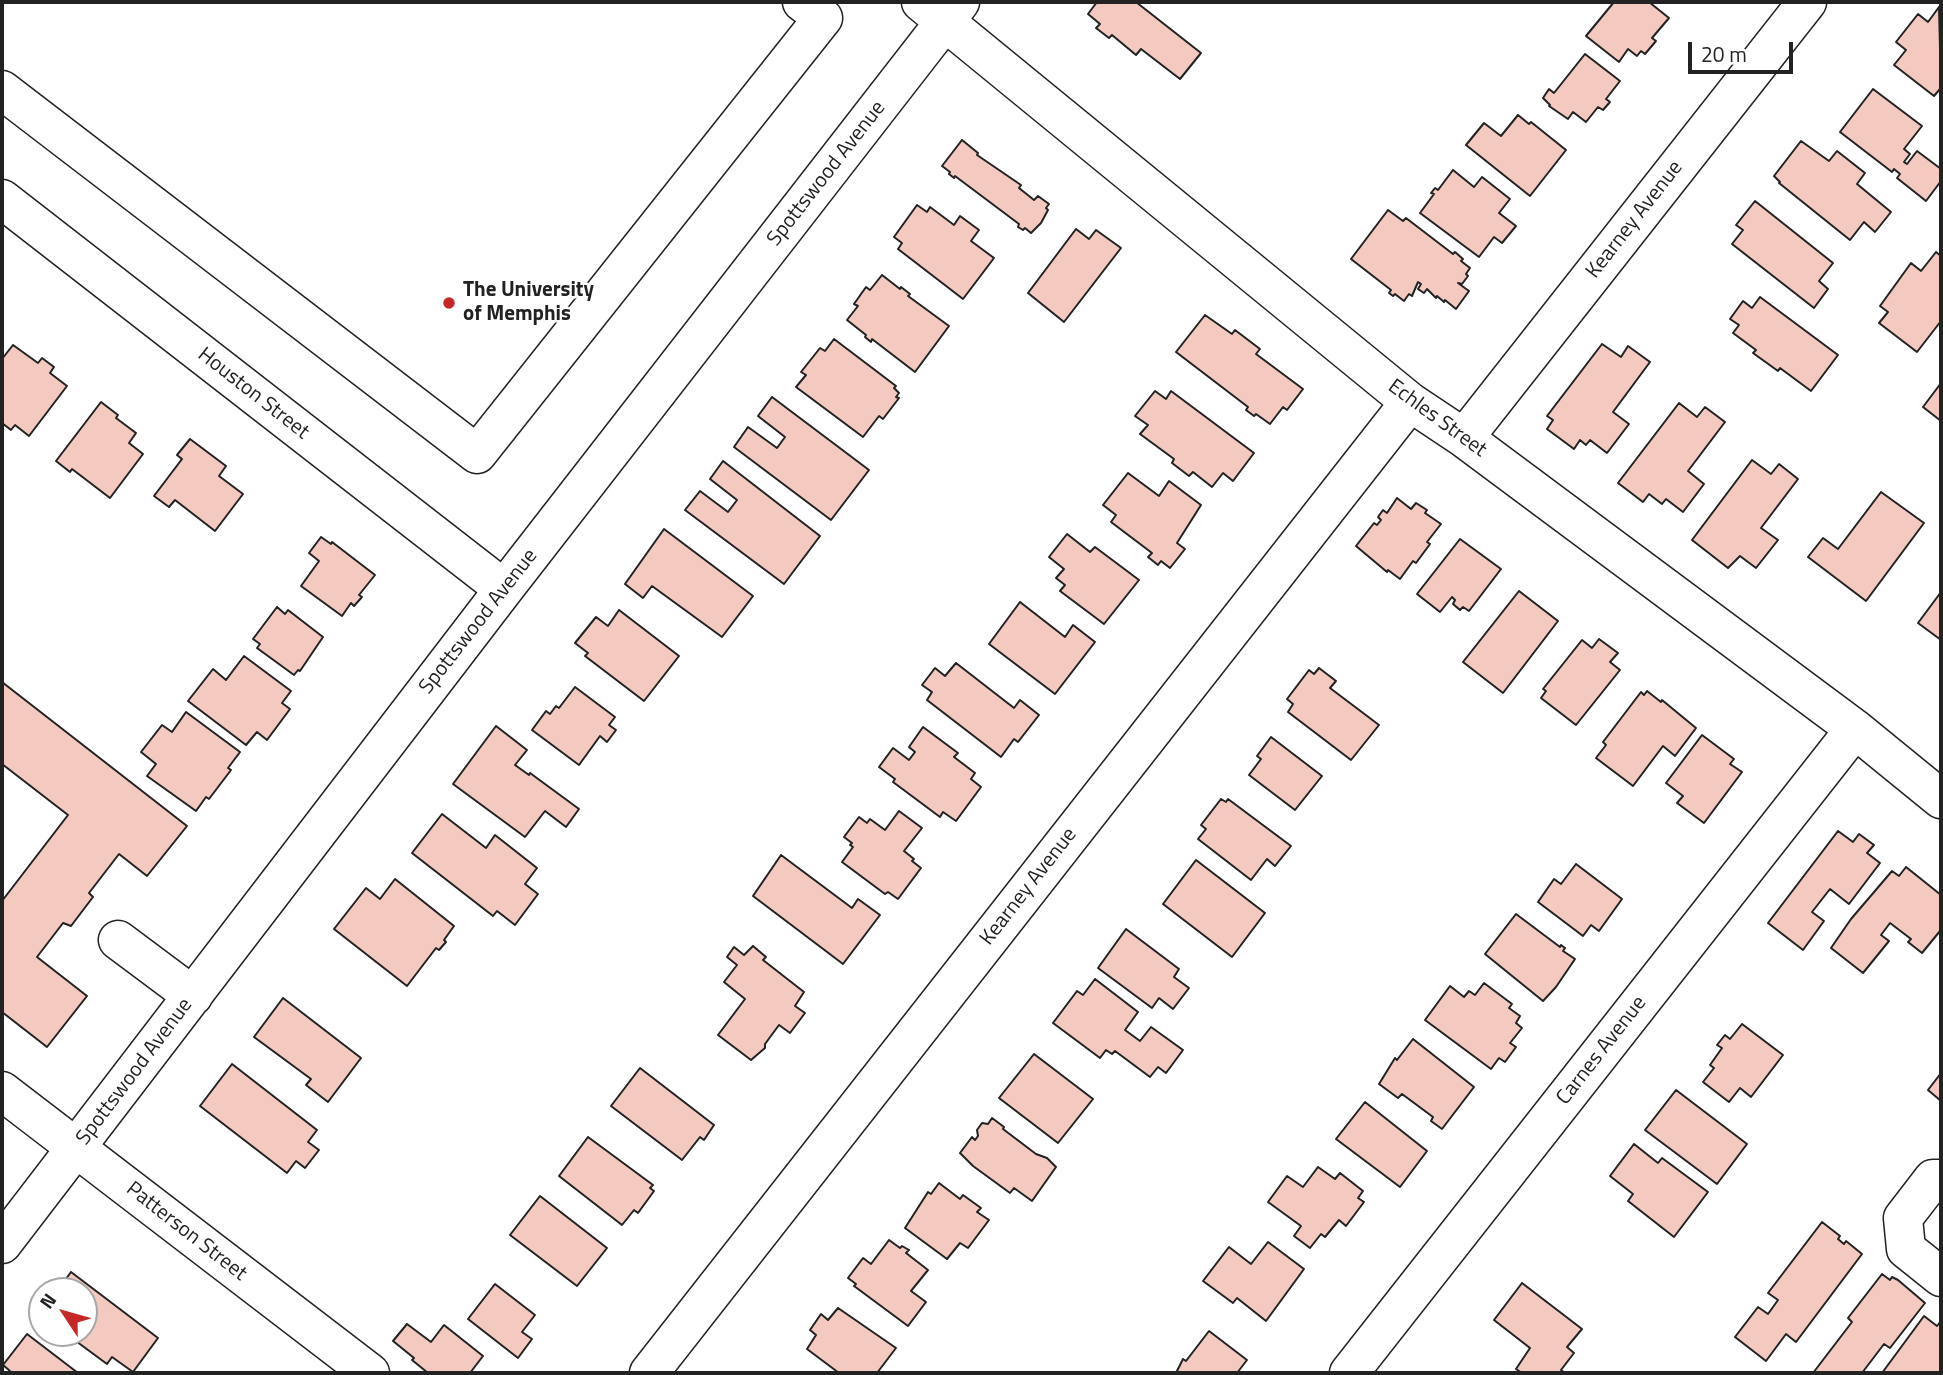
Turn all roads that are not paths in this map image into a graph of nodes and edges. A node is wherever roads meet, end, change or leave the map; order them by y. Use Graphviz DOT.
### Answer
graph roads {
  1 [pos="802,2"];
  2 [pos="1807,2"];
  3 [pos="942,8"];
  4 [pos="2,90"];
  5 [pos="2,199"];
  6 [pos="1410,402"];
  7 [pos="1464,438"];
  8 [pos="504,589"];
  9 [pos="1855,729"];
  10 [pos="1941,799"];
  11 [pos="118,940"];
  12 [pos="193,996"];
  13 [pos="2,1091"];
  14 [pos="77,1148"];
  15 [pos="1941,1179"];
  16 [pos="2,1244"];
  17 [pos="1941,1277"];
  18 [pos="370,1373"];
  19 [pos="649,1373"];
  20 [pos="1349,1373"];
  1 -- 4 [label="street"];
  2 -- 7 [label="street, Kearney Avenue"];
  3 -- 6 [label="street, Echles Street"];
  3 -- 8 [label="street, Spottswood Avenue"];
  5 -- 8 [label="street, Houston Street"];
  6 -- 7 [label="street, Echles Street"];
  6 -- 19 [label="street, Kearney Avenue"];
  7 -- 9 [label="street, Echles Street"];
  8 -- 12 [label="street, Spottswood Avenue"];
  9 -- 10 [label="street, Echles Street"];
  9 -- 20 [label="street, Carnes Avenue"];
  11 -- 12 [label="street"];
  12 -- 14 [label="street, Spottswood Avenue"];
  13 -- 14 [label="street, Patterson Street"];
  14 -- 16 [label="street, Spottswood Avenue"];
  14 -- 18 [label="street, Patterson Street"];
  15 -- 17 [label="street"];
}
